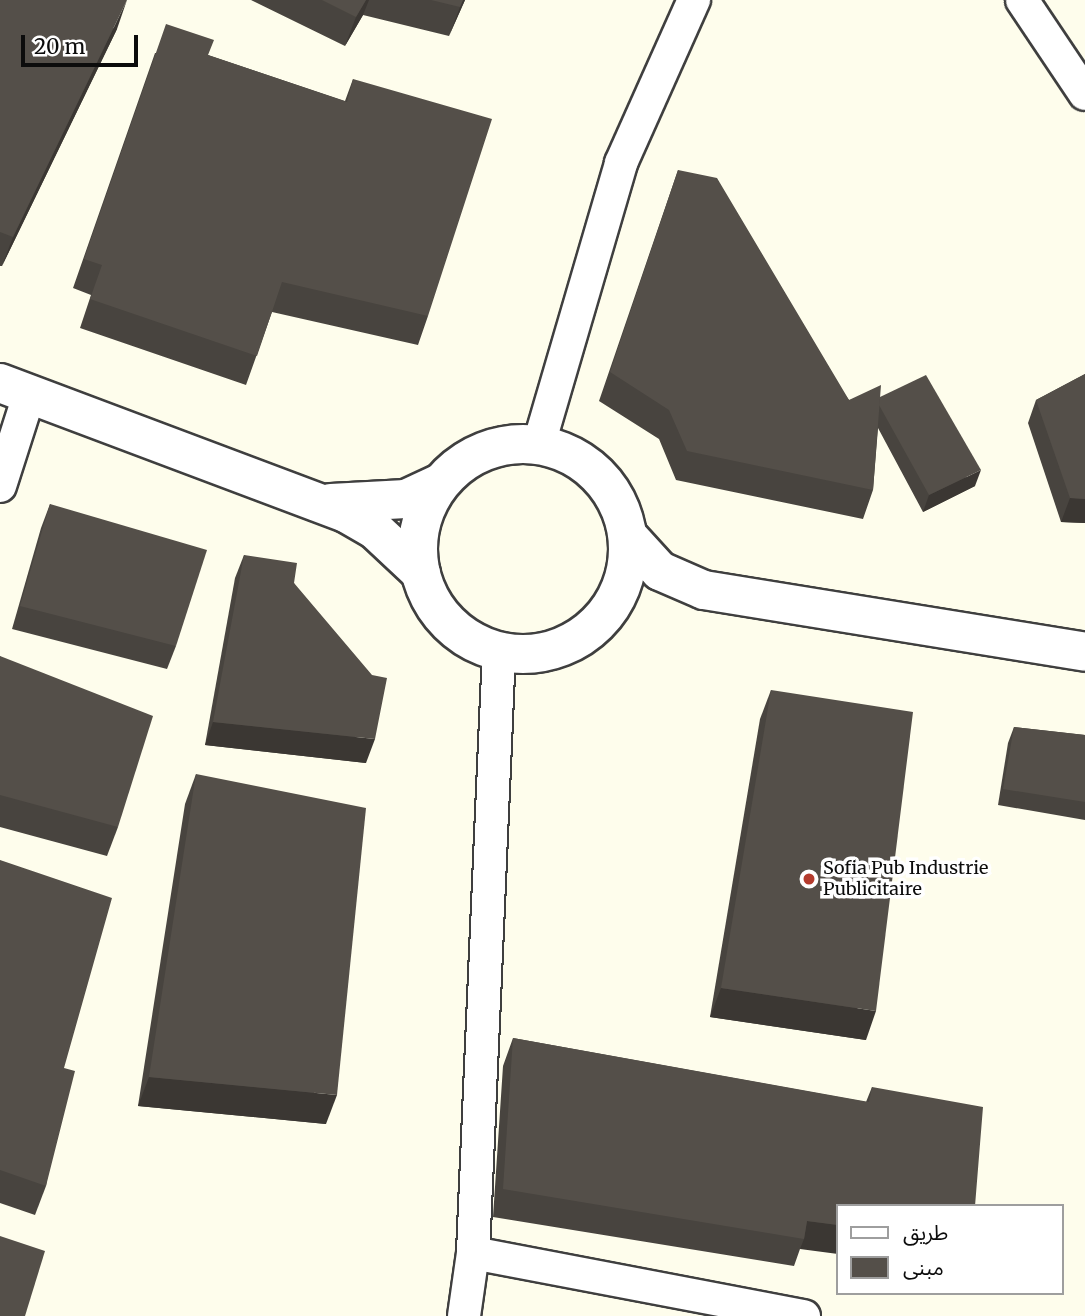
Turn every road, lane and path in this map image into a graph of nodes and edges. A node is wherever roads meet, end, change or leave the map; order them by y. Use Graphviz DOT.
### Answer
graph roads {
  1 [pos="694,0"];
  2 [pos="1022,0"];
  3 [pos="1085,94"];
  4 [pos="15,389"];
  5 [pos="539,444"];
  6 [pos="441,483"];
  7 [pos="0,486"];
  8 [pos="315,501"];
  9 [pos="628,536"];
  10 [pos="421,573"];
  11 [pos="704,590"];
  12 [pos="605,615"];
  13 [pos="499,651"];
  14 [pos="1085,652"];
  15 [pos="473,1253"];
  16 [pos="464,1316"];
  17 [pos="804,1316"];
  1 -- 5 [label="street"];
  2 -- 3 [label="street"];
  4 -- 7 [label="street"];
  4 -- 8 [label="street"];
  5 -- 6 [label="street"];
  5 -- 9 [label="street"];
  6 -- 8 [label="street"];
  6 -- 10 [label="street"];
  8 -- 10 [label="street"];
  9 -- 11 [label="street"];
  9 -- 12 [label="street"];
  10 -- 13 [label="street"];
  11 -- 12 [label="street"];
  11 -- 14 [label="street"];
  12 -- 13 [label="street"];
  13 -- 15 [label="street"];
  15 -- 16 [label="street"];
  15 -- 17 [label="street"];
}
